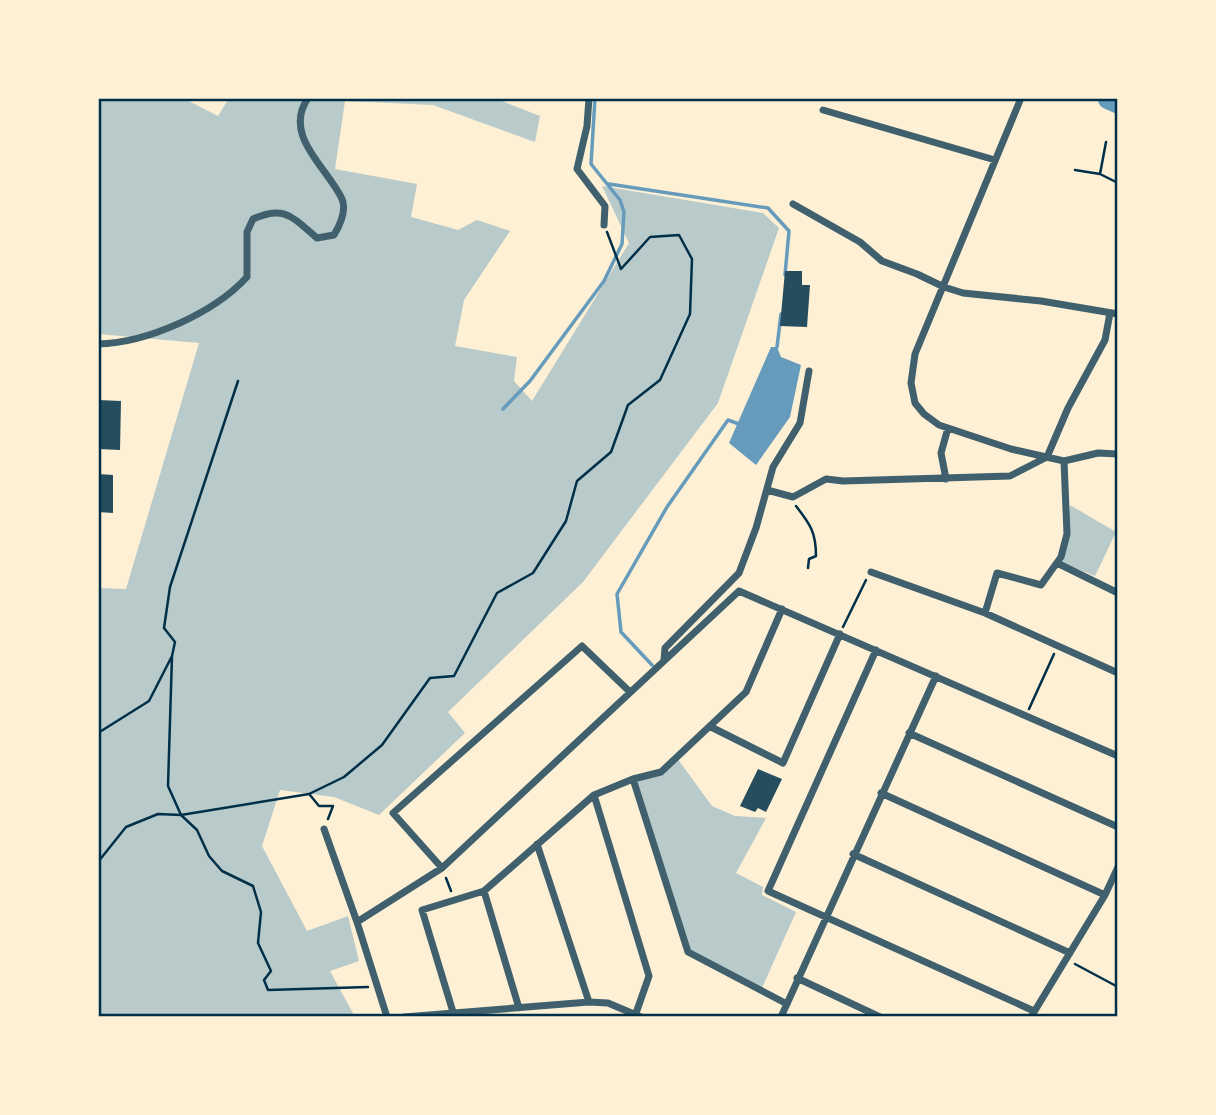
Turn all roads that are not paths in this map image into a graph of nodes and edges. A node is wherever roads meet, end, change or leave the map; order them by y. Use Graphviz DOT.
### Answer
graph roads {
  1 [pos="308,98"];
  2 [pos="589,98"];
  3 [pos="1021,98"];
  4 [pos="823,110"];
  5 [pos="995,160"];
  6 [pos="793,204"];
  7 [pos="604,225"];
  8 [pos="944,287"];
  9 [pos="1114,313"];
  10 [pos="98,344"];
  11 [pos="809,371"];
  12 [pos="948,428"];
  13 [pos="1118,454"];
  14 [pos="1047,457"];
  15 [pos="1064,461"];
  16 [pos="946,479"];
  17 [pos="767,491"];
  18 [pos="1056,564"];
  19 [pos="871,572"];
  20 [pos="1118,593"];
  21 [pos="782,609"];
  22 [pos="985,613"];
  23 [pos="840,634"];
  24 [pos="876,650"];
  25 [pos="664,660"];
  26 [pos="1118,673"];
  27 [pos="936,676"];
  28 [pos="630,692"];
  29 [pos="711,727"];
  30 [pos="909,733"];
  31 [pos="1118,756"];
  32 [pos="633,779"];
  33 [pos="881,793"];
  34 [pos="594,795"];
  35 [pos="1118,827"];
  36 [pos="324,829"];
  37 [pos="537,844"];
  38 [pos="853,855"];
  39 [pos="1118,867"];
  40 [pos="443,868"];
  41 [pos="484,891"];
  42 [pos="1105,895"];
  43 [pos="825,918"];
  44 [pos="357,922"];
  45 [pos="1068,956"];
  46 [pos="797,978"];
  47 [pos="589,1002"];
  48 [pos="787,1004"];
  49 [pos="519,1008"];
  50 [pos="453,1012"];
  51 [pos="861,1013"];
  52 [pos="1033,1014"];
  53 [pos="637,1016"];
  54 [pos="387,1017"];
  55 [pos="404,1017"];
  56 [pos="781,1017"];
  57 [pos="880,1017"];
  1 -- 10 [label="street"];
  2 -- 7 [label="street"];
  3 -- 5 [label="street"];
  4 -- 5 [label="street"];
  5 -- 8 [label="street"];
  6 -- 8 [label="street"];
  8 -- 9 [label="street"];
  8 -- 12 [label="street"];
  9 -- 14 [label="street"];
  11 -- 17 [label="street"];
  12 -- 14 [label="street"];
  12 -- 16 [label="street"];
  13 -- 15 [label="street"];
  14 -- 15 [label="street"];
  14 -- 16 [label="street"];
  15 -- 18 [label="street"];
  16 -- 17 [label="street"];
  17 -- 25 [label="street"];
  18 -- 20 [label="street"];
  18 -- 22 [label="street"];
  19 -- 22 [label="street"];
  21 -- 23 [label="street"];
  21 -- 25 [label="street"];
  21 -- 29 [label="street"];
  22 -- 26 [label="street"];
  23 -- 24 [label="street"];
  23 -- 29 [label="street"];
  24 -- 27 [label="street"];
  24 -- 43 [label="street"];
  25 -- 28 [label="street"];
  27 -- 30 [label="street"];
  27 -- 31 [label="street"];
  28 -- 40 [label="street"];
  28 -- 40 [label="street"];
  29 -- 32 [label="street"];
  30 -- 33 [label="street"];
  30 -- 35 [label="street"];
  32 -- 34 [label="street"];
  32 -- 48 [label="street"];
  33 -- 38 [label="street"];
  33 -- 42 [label="street"];
  34 -- 37 [label="street"];
  34 -- 53 [label="street"];
  36 -- 44 [label="street"];
  37 -- 41 [label="street"];
  37 -- 47 [label="street"];
  38 -- 43 [label="street"];
  38 -- 45 [label="street"];
  39 -- 42 [label="street"];
  40 -- 44 [label="street"];
  41 -- 49 [label="street"];
  41 -- 50 [label="street"];
  42 -- 45 [label="street"];
  43 -- 46 [label="street"];
  43 -- 52 [label="street"];
  44 -- 54 [label="street"];
  45 -- 52 [label="street"];
  46 -- 48 [label="street"];
  46 -- 51 [label="street"];
  47 -- 49 [label="street"];
  47 -- 53 [label="street"];
  48 -- 56 [label="street"];
  49 -- 50 [label="street"];
  50 -- 55 [label="street"];
  51 -- 57 [label="street"];
}
